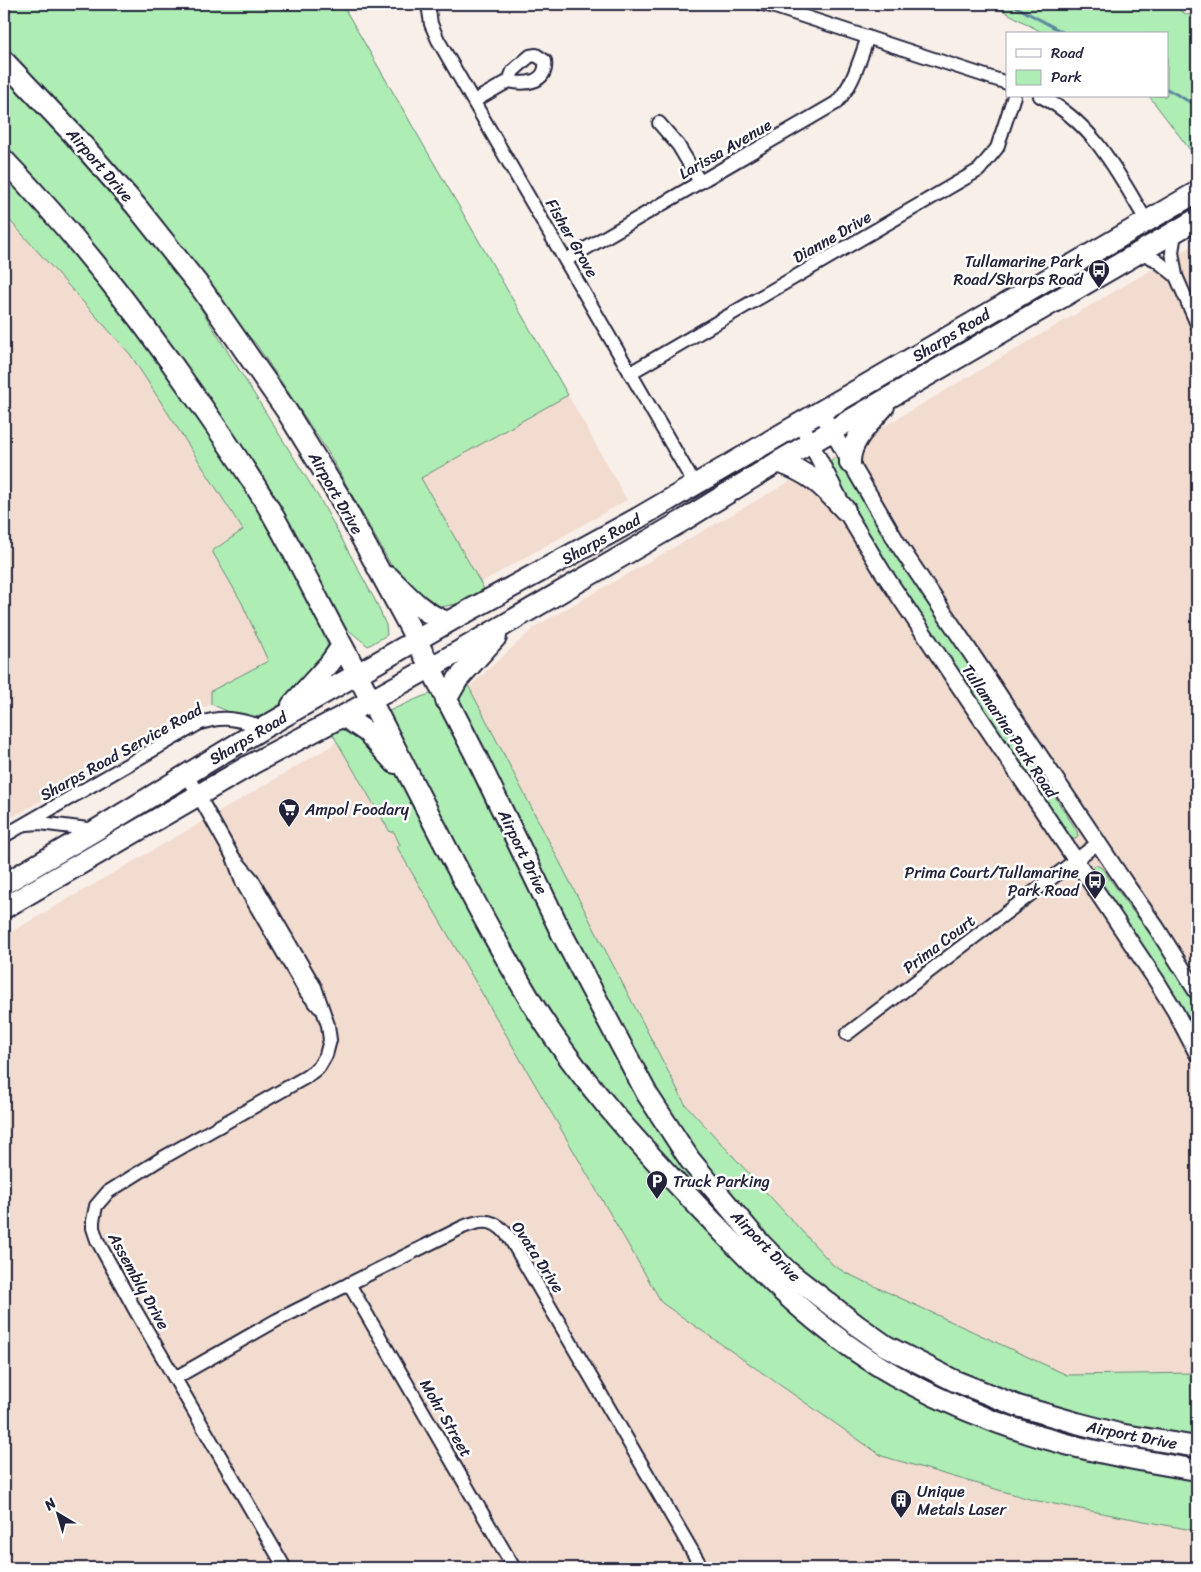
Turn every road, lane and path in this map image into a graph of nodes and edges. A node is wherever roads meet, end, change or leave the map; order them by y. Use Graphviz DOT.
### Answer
graph roads {
  1 [pos="428,4"];
  2 [pos="762,4"];
  3 [pos="868,37"];
  4 [pos="4,61"];
  5 [pos="509,81"];
  6 [pos="1006,83"];
  7 [pos="1013,98"];
  8 [pos="1043,98"];
  9 [pos="474,101"];
  10 [pos="659,123"];
  11 [pos="4,160"];
  12 [pos="700,182"];
  13 [pos="1197,192"];
  14 [pos="1197,219"];
  15 [pos="1146,220"];
  16 [pos="1174,233"];
  17 [pos="1140,252"];
  18 [pos="566,260"];
  19 [pos="1176,276"];
  20 [pos="1197,324"];
  21 [pos="630,373"];
  22 [pos="891,397"];
  23 [pos="821,412"];
  24 [pos="801,424"];
  25 [pos="831,431"];
  26 [pos="810,444"];
  27 [pos="778,462"];
  28 [pos="850,464"];
  29 [pos="695,485"];
  30 [pos="845,510"];
  31 [pos="375,563"];
  32 [pos="516,618"];
  33 [pos="448,622"];
  34 [pos="416,641"];
  35 [pos="342,646"];
  36 [pos="430,667"];
  37 [pos="357,674"];
  38 [pos="371,700"];
  39 [pos="446,700"];
  40 [pos="343,716"];
  41 [pos="272,723"];
  42 [pos="187,775"];
  43 [pos="414,785"];
  44 [pos="198,796"];
  45 [pos="24,824"];
  46 [pos="96,830"];
  47 [pos="4,836"];
  48 [pos="1098,843"];
  49 [pos="1076,860"];
  50 [pos="4,884"];
  51 [pos="4,908"];
  52 [pos="1197,992"];
  53 [pos="847,1034"];
  54 [pos="1197,1053"];
  55 [pos="349,1284"];
  56 [pos="175,1378"];
  57 [pos="1197,1447"];
  58 [pos="1197,1470"];
  59 [pos="285,1568"];
  60 [pos="514,1568"];
  61 [pos="702,1568"];
  1 -- 9 [label="street, Fisher Grove"];
  2 -- 3 [label="street"];
  3 -- 6 [label="street"];
  3 -- 12 [label="street, Larissa Avenue"];
  4 -- 31 [label="main road, Airport Drive"];
  5 -- 9 [label="street"];
  7 -- 21 [label="street, Dianne Drive"];
  8 -- 15 [label="street"];
  9 -- 18 [label="street, Fisher Grove"];
  10 -- 12 [label="street"];
  11 -- 35 [label="main road, Airport Drive"];
  12 -- 18 [label="street, Larissa Avenue"];
  13 -- 15 [label="main road, Sharps Road"];
  14 -- 15 [label="main road"];
  14 -- 16 [label="main road, Sharps Road"];
  15 -- 23 [label="main road, Sharps Road"];
  16 -- 17 [label="main road, Sharps Road"];
  16 -- 19 [label="street"];
  17 -- 19 [label="street"];
  17 -- 22 [label="main road, Sharps Road"];
  18 -- 21 [label="street, Fisher Grove"];
  19 -- 20 [label="street"];
  21 -- 29 [label="street, Fisher Grove"];
  22 -- 25 [label="main road, Sharps Road"];
  22 -- 28 [label="main road"];
  23 -- 24 [label="main road, Sharps Road"];
  23 -- 25 [label="street, Tullamarine Park Road"];
  24 -- 26 [label="street, Tullamarine Park Road"];
  24 -- 29 [label="main road, Sharps Road"];
  25 -- 26 [label="main road, Sharps Road"];
  25 -- 28 [label="street, Tullamarine Park Road"];
  26 -- 27 [label="main road, Sharps Road"];
  26 -- 30 [label="street, Tullamarine Park Road"];
  27 -- 30 [label="main road"];
  27 -- 32 [label="main road, Sharps Road"];
  28 -- 48 [label="street, Tullamarine Park Road"];
  29 -- 33 [label="main road, Sharps Road"];
  30 -- 49 [label="street, Tullamarine Park Road"];
  31 -- 33 [label="main road"];
  31 -- 34 [label="main road, Airport Drive"];
  32 -- 36 [label="main road, Sharps Road"];
  32 -- 39 [label="main road"];
  33 -- 34 [label="main road, Sharps Road"];
  34 -- 36 [label="main road, Airport Drive"];
  34 -- 37 [label="main road, Sharps Road"];
  35 -- 37 [label="main road, Airport Drive"];
  35 -- 41 [label="main road"];
  36 -- 38 [label="main road, Sharps Road"];
  36 -- 39 [label="main road, Airport Drive"];
  37 -- 38 [label="main road, Airport Drive"];
  37 -- 41 [label="main road, Sharps Road"];
  38 -- 40 [label="main road, Sharps Road"];
  38 -- 43 [label="main road, Airport Drive"];
  39 -- 57 [label="main road, Airport Drive"];
  40 -- 43 [label="main road"];
  40 -- 44 [label="main road, Sharps Road"];
  41 -- 42 [label="main road, Sharps Road"];
  41 -- 45 [label="street, Sharps Road Service Road"];
  42 -- 44 [label="street, Assembly Drive"];
  42 -- 46 [label="main road, Sharps Road"];
  43 -- 58 [label="main road, Airport Drive"];
  44 -- 51 [label="main road, Sharps Road"];
  44 -- 56 [label="street, Assembly Drive"];
  45 -- 46 [label="street, Sharps Road Service Road"];
  45 -- 47 [label="street, Sharps Road Service Road"];
  46 -- 50 [label="main road, Sharps Road"];
  48 -- 49 [label="street, Prima Court"];
  48 -- 52 [label="street, Tullamarine Park Road"];
  49 -- 53 [label="street, Prima Court"];
  49 -- 54 [label="street, Tullamarine Park Road"];
  55 -- 56 [label="street, Ovata Drive"];
  55 -- 60 [label="street, Mohr Street"];
  55 -- 61 [label="street, Ovata Drive"];
  56 -- 59 [label="street, Assembly Drive"];
}
